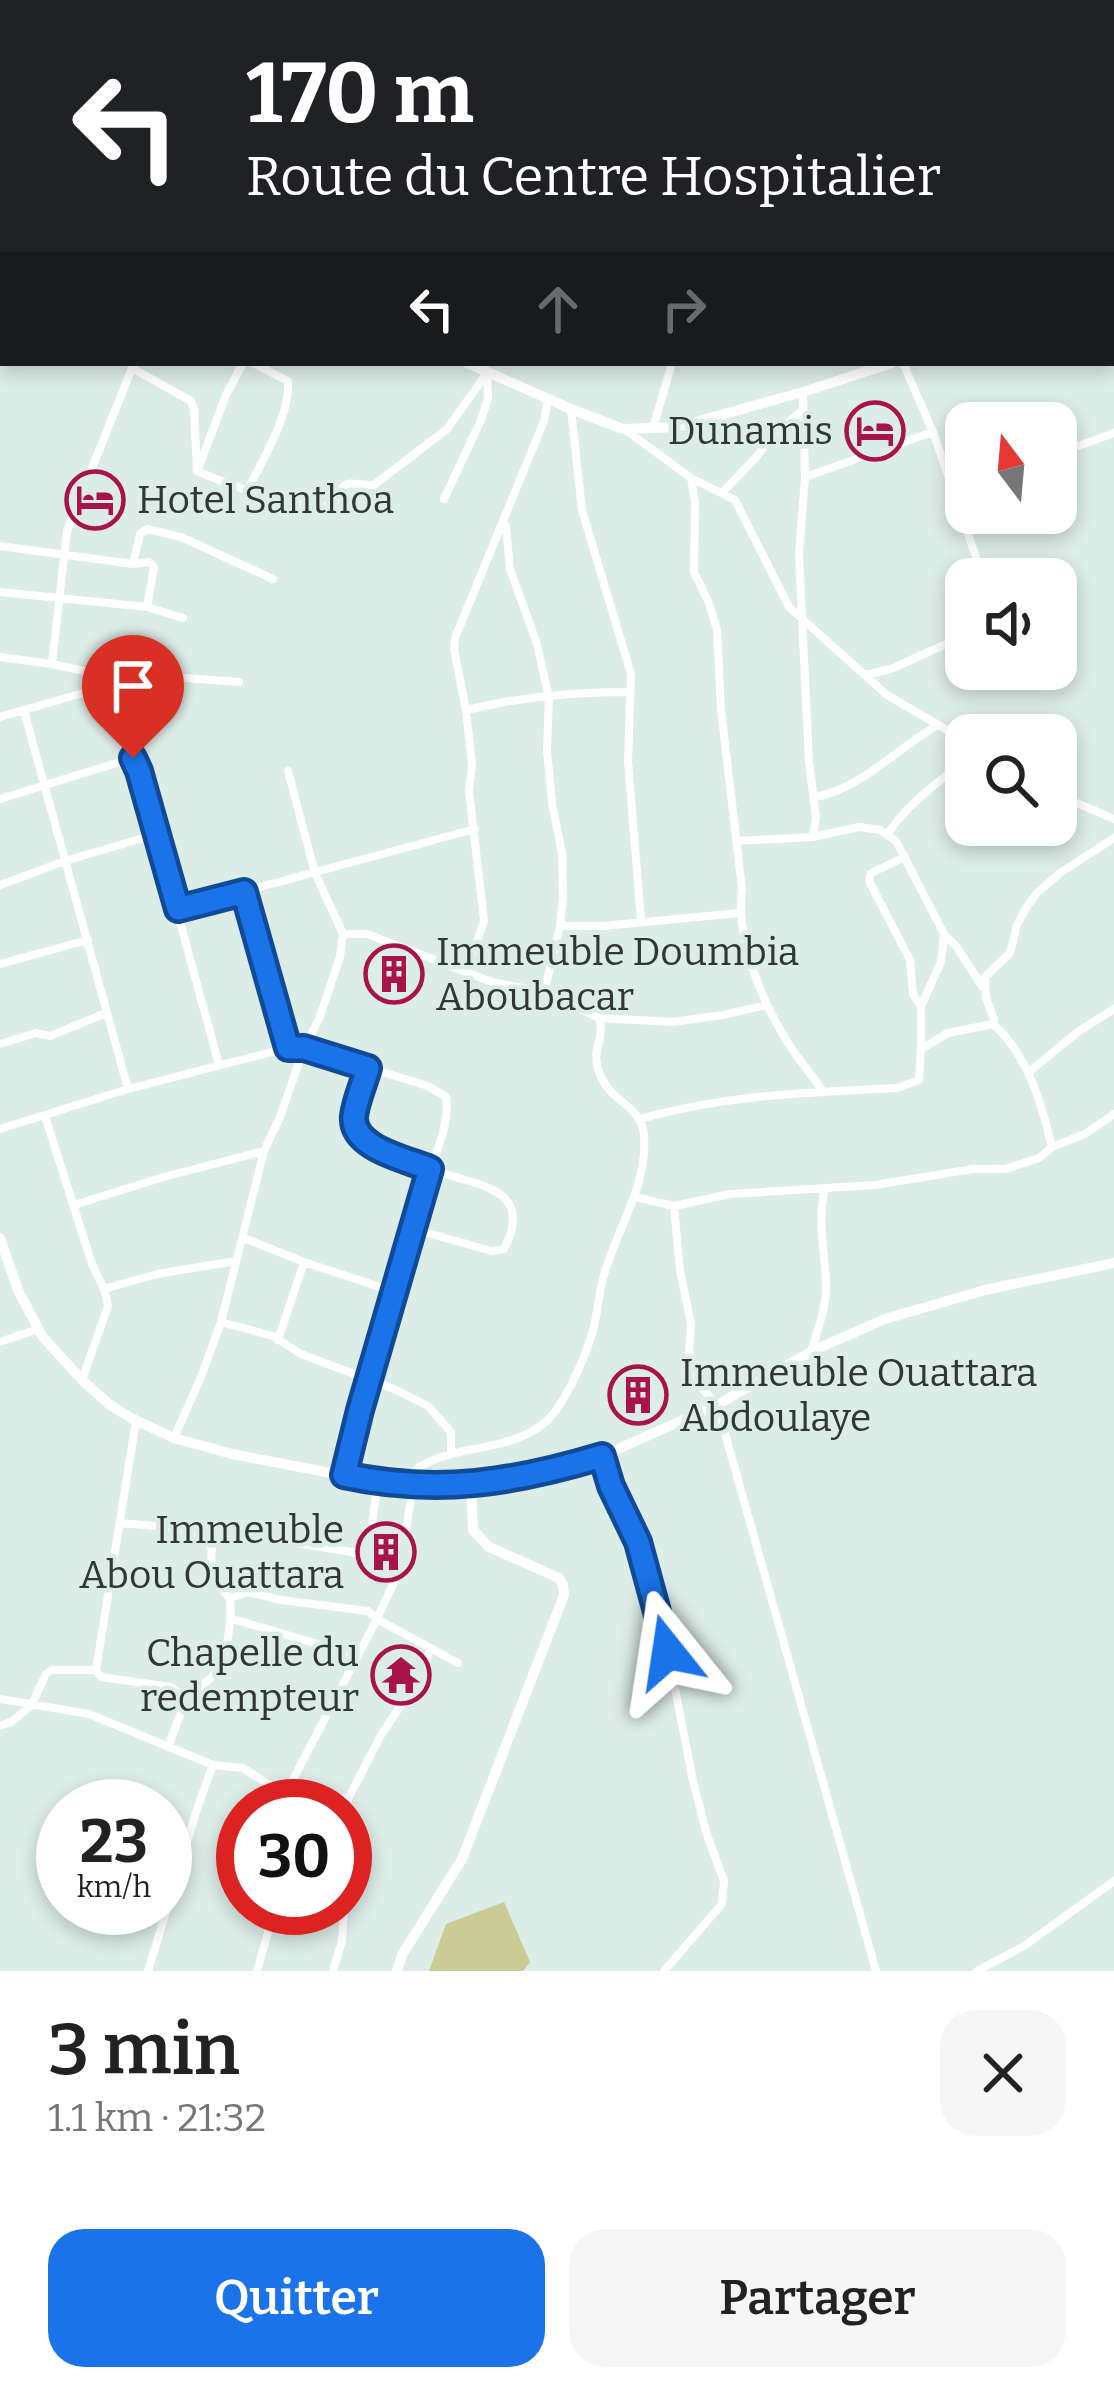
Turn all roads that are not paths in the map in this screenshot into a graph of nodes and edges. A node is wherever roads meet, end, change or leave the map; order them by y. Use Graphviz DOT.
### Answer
graph roads {
  1 [pos="133,366"];
  2 [pos="240,366"];
  3 [pos="260,366"];
  4 [pos="473,366"];
  5 [pos="671,366"];
  6 [pos="904,366"];
  7 [pos="865,367"];
  8 [pos="487,373"];
  9 [pos="803,392"];
  10 [pos="548,398"];
  11 [pos="571,410"];
  12 [pos="803,410"];
  13 [pos="653,428"];
  14 [pos="623,429"];
  15 [pos="933,432"];
  16 [pos="1114,433"];
  17 [pos="1077,446"];
  18 [pos="945,468"];
  19 [pos="197,471"];
  20 [pos="805,476"];
  21 [pos="691,478"];
  22 [pos="247,492"];
  23 [pos="722,492"];
  24 [pos="444,499"];
  25 [pos="506,518"];
  26 [pos="0,546"];
  27 [pos="63,555"];
  28 [pos="134,564"];
  29 [pos="273,579"];
  30 [pos="0,592"];
  31 [pos="60,598"];
  32 [pos="146,607"];
  33 [pos="182,618"];
  34 [pos="801,621"];
  35 [pos="945,645"];
  36 [pos="0,657"];
  37 [pos="52,664"];
  38 [pos="865,675"];
  39 [pos="106,680"];
  40 [pos="238,682"];
  41 [pos="630,692"];
  42 [pos="549,698"];
  43 [pos="466,710"];
  44 [pos="24,711"];
  45 [pos="0,717"];
  46 [pos="939,725"];
  47 [pos="945,729"];
  48 [pos="133,758"];
  49 [pos="288,772"];
  50 [pos="945,778"];
  51 [pos="43,786"];
  52 [pos="815,797"];
  53 [pos="0,799"];
  54 [pos="1077,803"];
  55 [pos="1114,819"];
  56 [pos="475,829"];
  57 [pos="157,834"];
  58 [pos="887,835"];
  59 [pos="812,837"];
  60 [pos="1114,838"];
  61 [pos="736,841"];
  62 [pos="905,857"];
  63 [pos="65,862"];
  64 [pos="315,873"];
  65 [pos="0,885"];
  66 [pos="244,892"];
  67 [pos="178,909"];
  68 [pos="739,913"];
  69 [pos="641,920"];
  70 [pos="560,926"];
  71 [pos="343,934"];
  72 [pos="944,934"];
  73 [pos="88,940"];
  74 [pos="0,964"];
  75 [pos="466,973"];
  76 [pos="983,988"];
  77 [pos="544,992"];
  78 [pos="767,1005"];
  79 [pos="920,1006"];
  80 [pos="1114,1009"];
  81 [pos="106,1013"];
  82 [pos="599,1018"];
  83 [pos="993,1024"];
  84 [pos="0,1044"];
  85 [pos="288,1048"];
  86 [pos="304,1048"];
  87 [pos="921,1049"];
  88 [pos="219,1065"];
  89 [pos="368,1068"];
  90 [pos="1029,1072"];
  91 [pos="128,1089"];
  92 [pos="824,1091"];
  93 [pos="1114,1114"];
  94 [pos="45,1116"];
  95 [pos="640,1119"];
  96 [pos="0,1129"];
  97 [pos="1052,1147"];
  98 [pos="264,1151"];
  99 [pos="430,1169"];
  100 [pos="825,1188"];
  101 [pos="635,1197"];
  102 [pos="74,1205"];
  103 [pos="674,1206"];
  104 [pos="413,1229"];
  105 [pos="0,1238"];
  106 [pos="244,1238"];
  107 [pos="236,1261"];
  108 [pos="304,1262"];
  109 [pos="1114,1263"];
  110 [pos="104,1289"];
  111 [pos="394,1292"];
  112 [pos="221,1322"];
  113 [pos="38,1329"];
  114 [pos="278,1340"];
  115 [pos="0,1342"];
  116 [pos="812,1351"];
  117 [pos="82,1380"];
  118 [pos="369,1380"];
  119 [pos="717,1405"];
  120 [pos="136,1421"];
  121 [pos="174,1438"];
  122 [pos="451,1454"];
  123 [pos="602,1456"];
  124 [pos="344,1475"];
  125 [pos="378,1482"];
  126 [pos="408,1485"];
  127 [pos="471,1485"];
  128 [pos="120,1523"];
  129 [pos="279,1540"];
  130 [pos="230,1598"];
  131 [pos="232,1619"];
  132 [pos="376,1619"];
  133 [pos="431,1648"];
  134 [pos="358,1656"];
  135 [pos="458,1663"];
  136 [pos="96,1670"];
  137 [pos="183,1696"];
  138 [pos="0,1699"];
  139 [pos="31,1706"];
  140 [pos="0,1726"];
  141 [pos="168,1747"];
  142 [pos="213,1766"];
  143 [pos="262,1779"];
  144 [pos="293,1779"];
  145 [pos="358,1779"];
  146 [pos="1114,1881"];
  147 [pos="267,1935"];
  148 [pos="342,1935"];
  149 [pos="148,1971"];
  150 [pos="257,1971"];
  151 [pos="333,1971"];
  152 [pos="397,1971"];
  153 [pos="664,1971"];
  154 [pos="876,1971"];
  155 [pos="976,1971"];
  1 -- 19 [label="street"];
  1 -- 27 [label="street"];
  2 -- 19 [label="street"];
  3 -- 22 [label="street"];
  4 -- 8 [label="street"];
  5 -- 13 [label="street"];
  6 -- 15 [label="street"];
  7 -- 9 [label="street"];
  8 -- 10 [label="street"];
  8 -- 22 [label="street"];
  8 -- 24 [label="street"];
  9 -- 12 [label="street"];
  9 -- 13 [label="street"];
  10 -- 11 [label="street"];
  10 -- 25 [label="street"];
  11 -- 14 [label="street"];
  11 -- 41 [label="street"];
  12 -- 20 [label="street"];
  12 -- 23 [label="street"];
  13 -- 14 [label="street"];
  14 -- 21 [label="street"];
  15 -- 18 [label="street"];
  15 -- 20 [label="street"];
  16 -- 17 [label="street"];
  19 -- 22 [label="street"];
  20 -- 34 [label="street"];
  21 -- 23 [label="street"];
  21 -- 61 [label="street"];
  23 -- 34 [label="street"];
  25 -- 42 [label="street"];
  25 -- 43 [label="street"];
  26 -- 27 [label="street"];
  27 -- 28 [label="street"];
  27 -- 31 [label="street"];
  28 -- 29 [label="street"];
  28 -- 32 [label="street"];
  30 -- 31 [label="street"];
  31 -- 32 [label="street"];
  31 -- 37 [label="street"];
  32 -- 33 [label="street"];
  34 -- 38 [label="street"];
  34 -- 52 [label="street"];
  35 -- 38 [label="street"];
  36 -- 37 [label="street"];
  37 -- 39 [label="street"];
  38 -- 46 [label="street"];
  39 -- 40 [label="street"];
  39 -- 44 [label="street"];
  39 -- 48 [label="street"];
  41 -- 42 [label="street"];
  41 -- 69 [label="street"];
  42 -- 43 [label="street"];
  42 -- 70 [label="street"];
  43 -- 56 [label="street"];
  44 -- 45 [label="street"];
  44 -- 51 [label="street"];
  46 -- 47 [label="street"];
  46 -- 52 [label="street"];
  48 -- 51 [label="street"];
  48 -- 57 [label="street"];
  49 -- 64 [label="street"];
  50 -- 58 [label="street"];
  51 -- 53 [label="street"];
  51 -- 63 [label="street"];
  52 -- 59 [label="street"];
  54 -- 55 [label="street"];
  56 -- 64 [label="street"];
  56 -- 75 [label="street"];
  57 -- 63 [label="street"];
  57 -- 67 [label="street"];
  58 -- 59 [label="street"];
  58 -- 62 [label="street"];
  59 -- 61 [label="street"];
  60 -- 76 [label="street"];
  61 -- 68 [label="street"];
  62 -- 72 [label="street"];
  62 -- 79 [label="street"];
  63 -- 65 [label="street"];
  63 -- 73 [label="street"];
  64 -- 66 [label="street"];
  64 -- 71 [label="street"];
  66 -- 67 [label="street"];
  66 -- 85 [label="street"];
  67 -- 88 [label="street"];
  68 -- 69 [label="street"];
  68 -- 78 [label="street"];
  69 -- 70 [label="street"];
  70 -- 77 [label="street"];
  71 -- 75 [label="street"];
  71 -- 86 [label="street"];
  72 -- 76 [label="street"];
  72 -- 79 [label="street"];
  73 -- 74 [label="street"];
  73 -- 81 [label="street"];
  75 -- 77 [label="street"];
  76 -- 83 [label="street"];
  77 -- 82 [label="street"];
  78 -- 82 [label="street"];
  78 -- 92 [label="street"];
  79 -- 87 [label="street"];
  80 -- 90 [label="street"];
  81 -- 84 [label="street"];
  81 -- 91 [label="street"];
  82 -- 95 [label="street"];
  83 -- 87 [label="street"];
  83 -- 90 [label="street"];
  85 -- 86 [label="street"];
  85 -- 88 [label="street"];
  86 -- 89 [label="street"];
  86 -- 98 [label="street"];
  87 -- 92 [label="street"];
  88 -- 91 [label="street"];
  89 -- 99 [label="street"];
  89 -- 99 [label="street"];
  90 -- 97 [label="street"];
  91 -- 94 [label="street"];
  92 -- 95 [label="street"];
  93 -- 97 [label="street"];
  94 -- 96 [label="street"];
  94 -- 102 [label="street"];
  95 -- 101 [label="street"];
  97 -- 100 [label="street"];
  98 -- 102 [label="street"];
  98 -- 106 [label="street"];
  99 -- 104 [label="street"];
  99 -- 104 [label="street"];
  100 -- 103 [label="street"];
  100 -- 116 [label="street"];
  101 -- 103 [label="street"];
  101 -- 122 [label="street"];
  102 -- 110 [label="street"];
  103 -- 119 [label="street"];
  104 -- 111 [label="street"];
  105 -- 113 [label="street"];
  106 -- 107 [label="street"];
  106 -- 108 [label="street"];
  107 -- 110 [label="street"];
  107 -- 112 [label="street"];
  108 -- 111 [label="street"];
  108 -- 114 [label="street"];
  109 -- 116 [label="street"];
  110 -- 117 [label="street"];
  111 -- 118 [label="street"];
  112 -- 114 [label="street"];
  112 -- 121 [label="street"];
  113 -- 115 [label="street"];
  113 -- 117 [label="street"];
  114 -- 118 [label="street"];
  116 -- 119 [label="street"];
  117 -- 120 [label="street"];
  118 -- 122 [label="street"];
  118 -- 124 [label="street"];
  119 -- 123 [label="street"];
  119 -- 154 [label="street"];
  120 -- 121 [label="street"];
  120 -- 128 [label="street"];
  121 -- 124 [label="street"];
  122 -- 126 [label="street"];
  123 -- 127 [label="street"];
  123 -- 153 [label="street"];
  124 -- 125 [label="street"];
  125 -- 126 [label="street"];
  125 -- 129 [label="street"];
  126 -- 127 [label="street"];
  126 -- 132 [label="street"];
  127 -- 152 [label="street"];
  128 -- 130 [label="street"];
  128 -- 136 [label="street"];
  130 -- 131 [label="street"];
  130 -- 132 [label="street"];
  131 -- 134 [label="street"];
  131 -- 137 [label="street"];
  132 -- 133 [label="street"];
  132 -- 134 [label="street"];
  133 -- 135 [label="street"];
  133 -- 145 [label="street"];
  134 -- 144 [label="street"];
  136 -- 137 [label="street"];
  136 -- 139 [label="street"];
  137 -- 141 [label="street"];
  138 -- 139 [label="street"];
  139 -- 140 [label="street"];
  139 -- 141 [label="street"];
  141 -- 142 [label="street"];
  142 -- 143 [label="street"];
  142 -- 149 [label="street"];
  146 -- 155 [label="street"];
  147 -- 150 [label="street"];
  148 -- 151 [label="street"];
}
